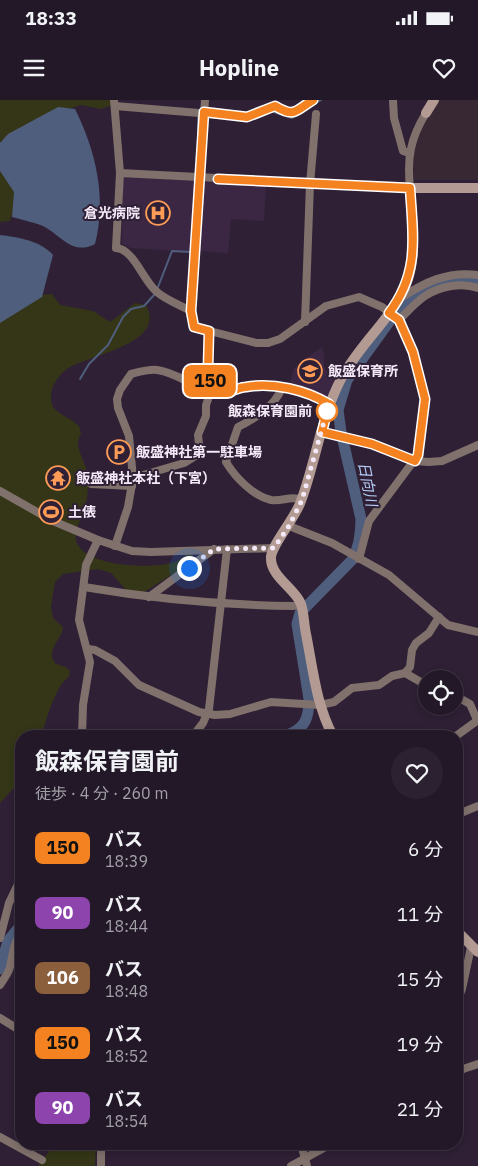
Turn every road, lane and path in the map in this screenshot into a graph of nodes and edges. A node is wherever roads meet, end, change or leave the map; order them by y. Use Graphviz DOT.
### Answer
graph roads {
  1 [pos="205,100"];
  2 [pos="313,100"];
  3 [pos="393,100"];
  4 [pos="434,100"];
  5 [pos="114,103"];
  6 [pos="204,112"];
  7 [pos="426,113"];
  8 [pos="316,114"];
  9 [pos="409,153"];
  10 [pos="120,174"];
  11 [pos="200,178"];
  12 [pos="310,184"];
  13 [pos="410,188"];
  14 [pos="478,188"];
  15 [pos="478,275"];
  16 [pos="478,288"];
  17 [pos="399,298"];
  18 [pos="191,311"];
  19 [pos="389,313"];
  20 [pos="399,320"];
  21 [pos="305,322"];
  22 [pos="209,331"];
  23 [pos="282,388"];
  24 [pos="211,392"];
  25 [pos="329,404"];
  26 [pos="322,432"];
  27 [pos="478,445"];
  28 [pos="415,461"];
  29 [pos="132,482"];
  30 [pos="91,484"];
  31 [pos="0,491"];
  32 [pos="302,500"];
  33 [pos="289,526"];
  34 [pos="98,540"];
  35 [pos="115,546"];
  36 [pos="274,548"];
  37 [pos="214,549"];
  38 [pos="227,549"];
  39 [pos="359,559"];
  40 [pos="84,587"];
  41 [pos="149,596"];
  42 [pos="220,604"];
  43 [pos="301,605"];
  44 [pos="439,617"];
  45 [pos="478,632"];
  46 [pos="88,649"];
  47 [pos="405,673"];
  48 [pos="418,680"];
  49 [pos="463,700"];
  50 [pos="317,705"];
  51 [pos="208,713"];
  52 [pos="477,720"];
  53 [pos="82,730"];
  54 [pos="198,730"];
  55 [pos="330,730"];
  56 [pos="463,732"];
  57 [pos="478,806"];
  58 [pos="463,812"];
  59 [pos="15,891"];
  60 [pos="463,937"];
  61 [pos="0,938"];
  62 [pos="15,947"];
  63 [pos="474,949"];
  64 [pos="0,985"];
  65 [pos="463,985"];
  66 [pos="0,1018"];
  67 [pos="15,1027"];
  68 [pos="478,1064"];
  69 [pos="463,1070"];
  70 [pos="0,1137"];
  71 [pos="15,1145"];
  72 [pos="24,1150"];
  73 [pos="102,1150"];
  74 [pos="323,1150"];
  75 [pos="42,1160"];
  76 [pos="306,1162"];
  77 [pos="101,1166"];
  78 [pos="291,1166"];
  1 -- 6 [label="street"];
  2 -- 6 [label="street"];
  3 -- 9 [label="street"];
  4 -- 7 [label="street"];
  5 -- 6 [label="street"];
  5 -- 10 [label="street"];
  6 -- 11 [label="street"];
  7 -- 9 [label="street"];
  8 -- 12 [label="street"];
  9 -- 13 [label="street"];
  10 -- 11 [label="street"];
  10 -- 18 [label="street"];
  11 -- 12 [label="street"];
  11 -- 18 [label="street"];
  12 -- 13 [label="street"];
  12 -- 21 [label="street"];
  13 -- 14 [label="street"];
  13 -- 17 [label="street"];
  15 -- 17 [label="street"];
  16 -- 20 [label="street"];
  17 -- 19 [label="street"];
  18 -- 22 [label="street"];
  19 -- 20 [label="street"];
  19 -- 21 [label="street"];
  19 -- 25 [label="street"];
  20 -- 28 [label="street"];
  21 -- 22 [label="street"];
  22 -- 24 [label="street"];
  23 -- 24 [label="street"];
  23 -- 25 [label="street"];
  23 -- 32 [label="street"];
  24 -- 29 [label="street"];
  24 -- 29 [label="street"];
  25 -- 26 [label="street"];
  26 -- 28 [label="street"];
  26 -- 32 [label="street"];
  27 -- 28 [label="street"];
  28 -- 39 [label="street"];
  29 -- 30 [label="street"];
  29 -- 35 [label="street"];
  31 -- 34 [label="street"];
  32 -- 33 [label="street"];
  33 -- 36 [label="street"];
  33 -- 39 [label="street"];
  34 -- 35 [label="street"];
  34 -- 40 [label="street"];
  35 -- 37 [label="street"];
  36 -- 38 [label="street"];
  36 -- 43 [label="street"];
  37 -- 38 [label="street"];
  37 -- 41 [label="street"];
  38 -- 42 [label="street"];
  39 -- 44 [label="street"];
  40 -- 41 [label="street"];
  40 -- 46 [label="street"];
  41 -- 42 [label="street"];
  42 -- 43 [label="street"];
  42 -- 51 [label="street"];
  43 -- 50 [label="street"];
  44 -- 45 [label="street"];
  44 -- 47 [label="street"];
  46 -- 51 [label="street"];
  46 -- 53 [label="street"];
  47 -- 48 [label="street"];
  47 -- 50 [label="street"];
  49 -- 52 [label="street"];
  50 -- 51 [label="street"];
  50 -- 55 [label="street"];
  51 -- 54 [label="street"];
  52 -- 56 [label="street"];
  57 -- 58 [label="street"];
  59 -- 61 [label="street"];
  60 -- 63 [label="street"];
  62 -- 64 [label="street"];
  63 -- 65 [label="street"];
  66 -- 67 [label="street"];
  68 -- 69 [label="street"];
  70 -- 71 [label="street"];
  72 -- 75 [label="street"];
  73 -- 77 [label="street"];
  74 -- 76 [label="street"];
  76 -- 78 [label="street"];
}
